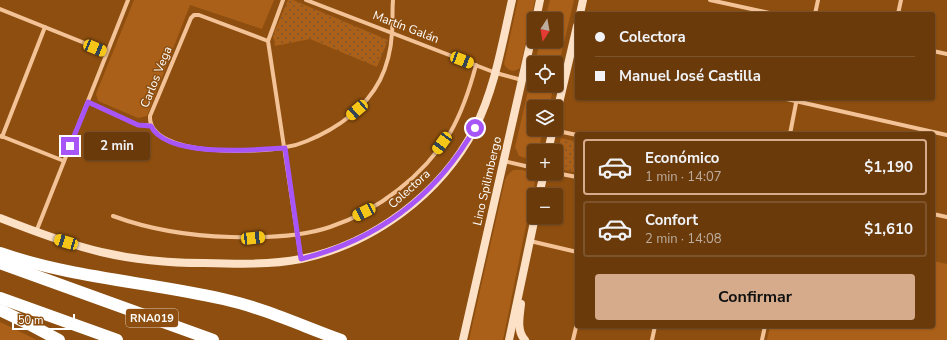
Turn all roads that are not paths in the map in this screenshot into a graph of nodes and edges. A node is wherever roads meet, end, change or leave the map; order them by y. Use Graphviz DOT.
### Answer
graph roads {
  1 [pos="128,0"];
  2 [pos="284,0"];
  3 [pos="306,0"];
  4 [pos="392,0"];
  5 [pos="512,0"];
  6 [pos="540,0"];
  7 [pos="583,0"];
  8 [pos="710,0"];
  9 [pos="738,0"];
  10 [pos="818,0"];
  11 [pos="901,0"];
  12 [pos="737,6"];
  13 [pos="0,9"];
  14 [pos="537,12"];
  15 [pos="580,12"];
  16 [pos="765,12"];
  17 [pos="815,12"];
  18 [pos="898,12"];
  19 [pos="45,27"];
  20 [pos="392,33"];
  21 [pos="268,41"];
  22 [pos="529,48"];
  23 [pos="935,51"];
  24 [pos="107,52"];
  25 [pos="574,53"];
  26 [pos="947,54"];
  27 [pos="476,65"];
  28 [pos="496,73"];
  29 [pos="522,80"];
  30 [pos="561,100"];
  31 [pos="797,100"];
  32 [pos="88,102"];
  33 [pos="151,126"];
  34 [pos="563,132"];
  35 [pos="790,132"];
  36 [pos="934,132"];
  37 [pos="935,132"];
  38 [pos="575,134"];
  39 [pos="947,135"];
  40 [pos="1,136"];
  41 [pos="285,148"];
  42 [pos="64,161"];
  43 [pos="504,161"];
  44 [pos="527,166"];
  45 [pos="563,174"];
  46 [pos="575,177"];
  47 [pos="935,214"];
  48 [pos="113,216"];
  49 [pos="947,217"];
  50 [pos="0,218"];
  51 [pos="534,224"];
  52 [pos="36,232"];
  53 [pos="298,234"];
  54 [pos="530,241"];
  55 [pos="575,252"];
  56 [pos="0,254"];
  57 [pos="301,259"];
  58 [pos="0,263"];
  59 [pos="522,277"];
  60 [pos="0,298"];
  61 [pos="0,310"];
  62 [pos="576,328"];
  63 [pos="655,328"];
  64 [pos="765,328"];
  65 [pos="59,340"];
  66 [pos="117,340"];
  67 [pos="213,340"];
  68 [pos="341,340"];
  69 [pos="463,340"];
  70 [pos="509,340"];
  71 [pos="525,340"];
  72 [pos="573,340"];
  73 [pos="652,340"];
  74 [pos="762,340"];
  1 -- 24 [label="street"];
  2 -- 21 [label="street"];
  3 -- 20 [label="street, Martín Galán"];
  4 -- 20 [label="street, Carlos Vega"];
  5 -- 28 [label="main road, Colectora"];
  6 -- 14 [label="main road"];
  7 -- 15 [label="main road"];
  8 -- 12 [label="street"];
  9 -- 12 [label="street"];
  10 -- 17 [label="street"];
  11 -- 18 [label="street"];
  12 -- 16 [label="street"];
  13 -- 19 [label="street"];
  19 -- 24 [label="street"];
  19 -- 40 [label="street"];
  20 -- 27 [label="street, Martín Galán"];
  20 -- 41 [label="street, Carlos Vega"];
  21 -- 33 [label="street, Carlos Vega"];
  21 -- 41 [label="street"];
  22 -- 29 [label="main road, Lino Spilimbergo"];
  23 -- 26 [label="street"];
  24 -- 32 [label="street"];
  25 -- 30 [label="main road"];
  27 -- 28 [label="street, Martín Galán"];
  27 -- 53 [label="street"];
  28 -- 29 [label="street, Martín Galán"];
  28 -- 57 [label="main road, Colectora"];
  29 -- 43 [label="main road, Lino Spilimbergo"];
  31 -- 35 [label="street"];
  31 -- 36 [label="street"];
  32 -- 33 [label="street"];
  32 -- 42 [label="street"];
  33 -- 41 [label="street, Carlos Vega"];
  34 -- 38 [label="street"];
  37 -- 39 [label="street"];
  40 -- 42 [label="street"];
  41 -- 53 [label="street"];
  42 -- 52 [label="street"];
  43 -- 44 [label="street"];
  43 -- 69 [label="main road, Lino Spilimbergo"];
  45 -- 46 [label="street"];
  47 -- 49 [label="street"];
  48 -- 53 [label="street"];
  50 -- 52 [label="main road, Colectora"];
  51 -- 54 [label="main road"];
  52 -- 57 [label="main road, Colectora"];
  53 -- 57 [label="street"];
  54 -- 55 [label="street"];
  54 -- 59 [label="main road"];
  56 -- 68 [label="highway"];
  58 -- 67 [label="highway, RNA019"];
  59 -- 70 [label="main road"];
  59 -- 71 [label="main road"];
  60 -- 66 [label="highway, RNA019"];
  61 -- 65 [label="highway"];
  62 -- 72 [label="street"];
  63 -- 73 [label="street"];
  64 -- 74 [label="street"];
}
